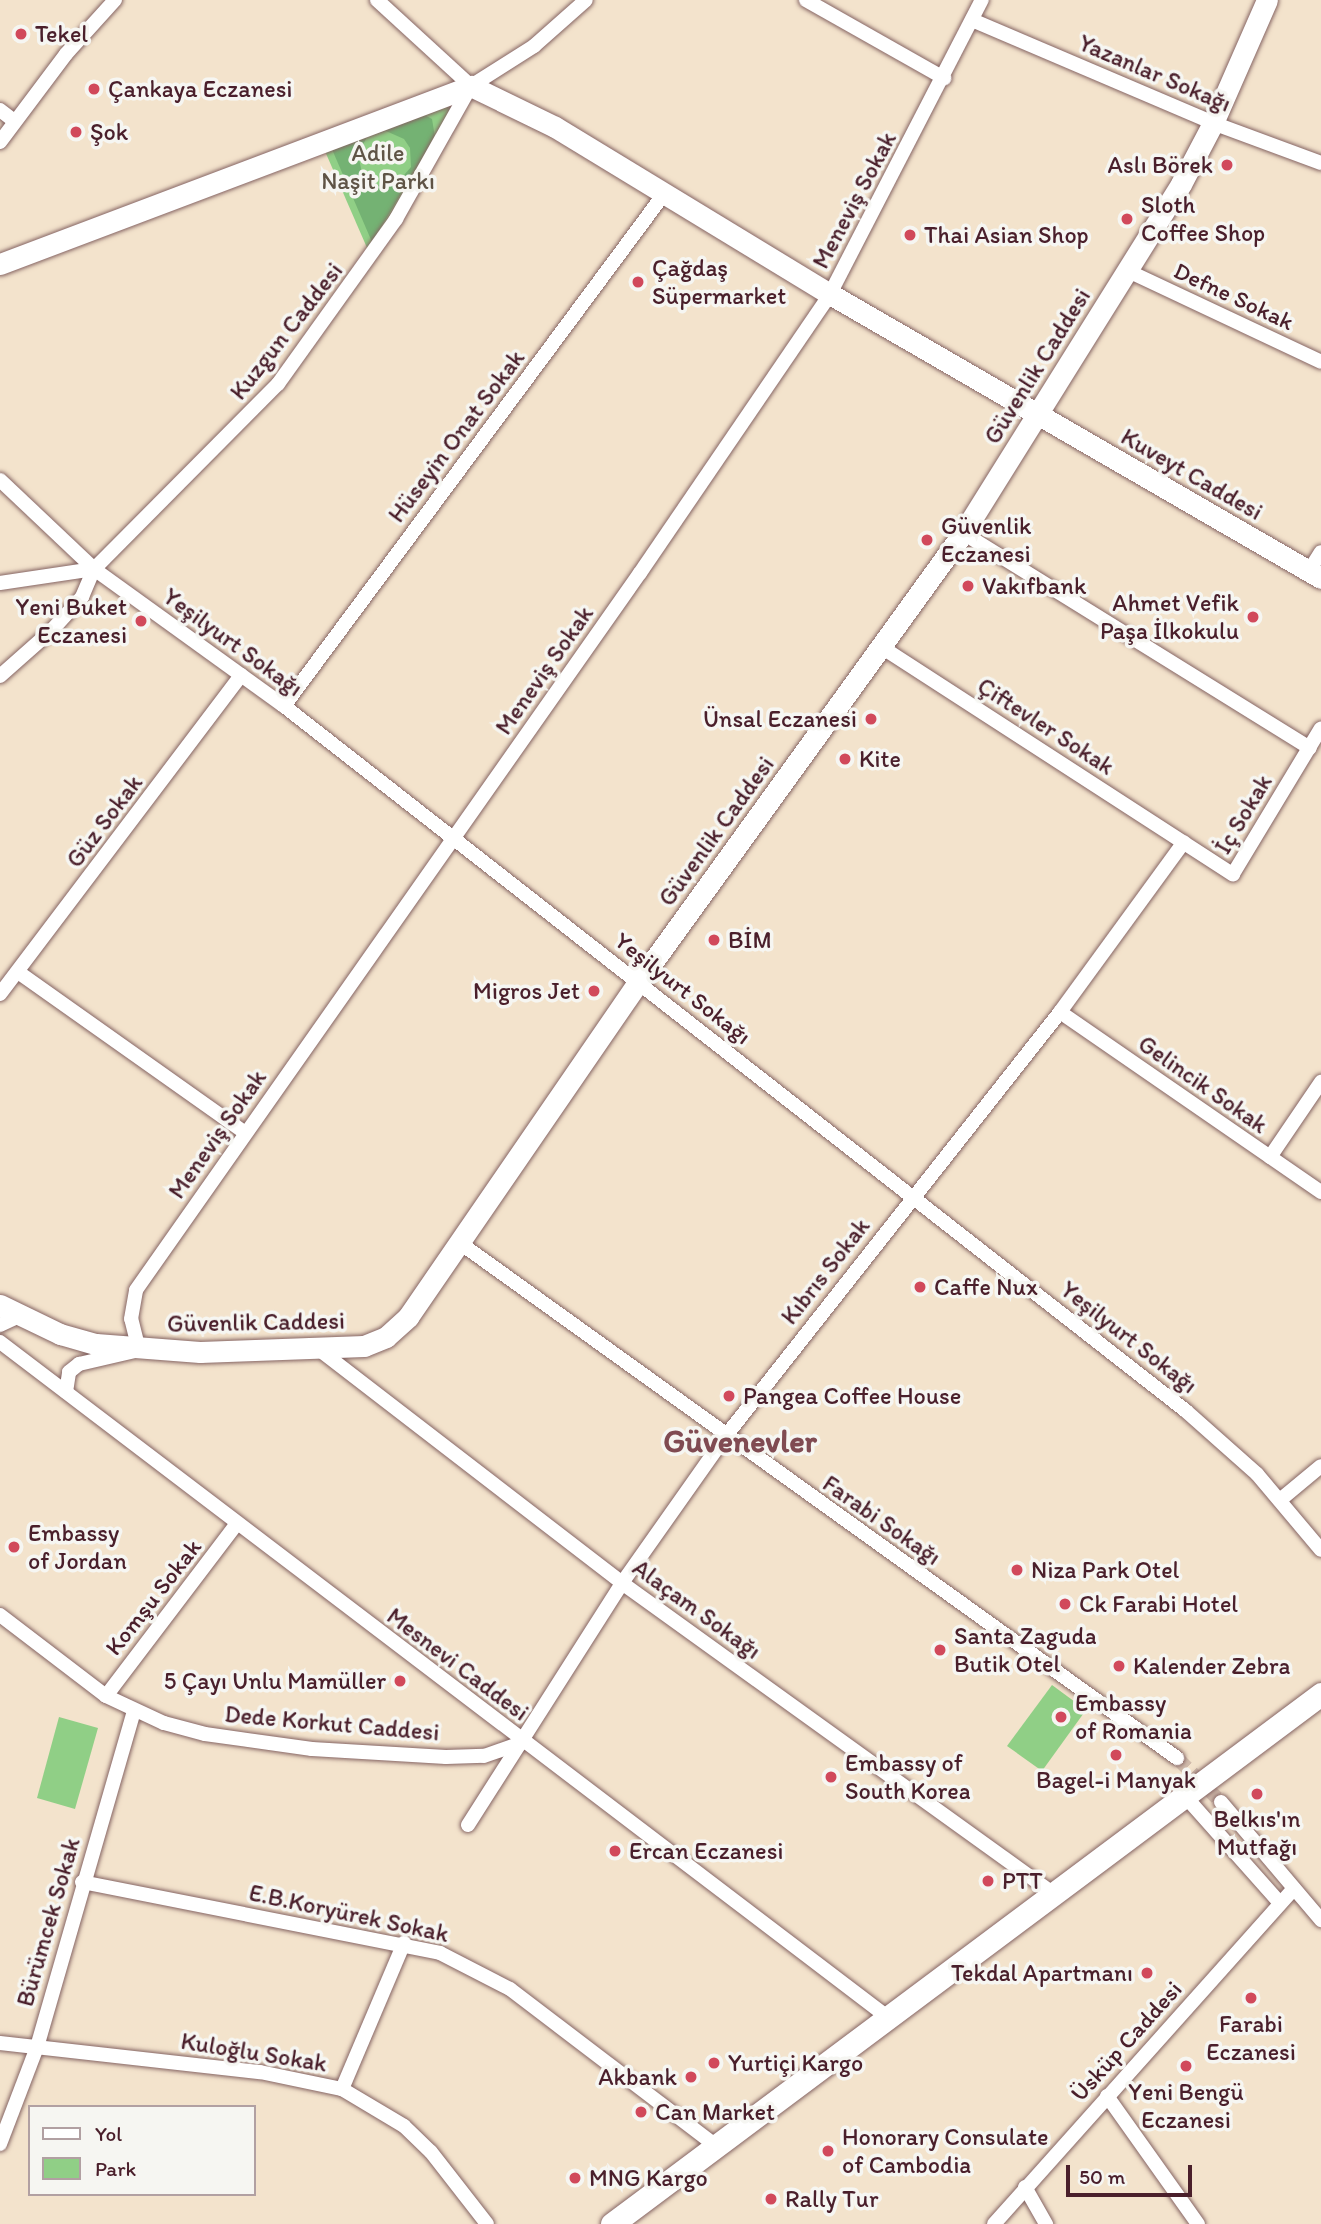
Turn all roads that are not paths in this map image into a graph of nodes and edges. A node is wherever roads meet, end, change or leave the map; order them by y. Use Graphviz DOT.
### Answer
graph roads {
  1 [pos="115,0"];
  2 [pos="377,0"];
  3 [pos="586,0"];
  4 [pos="806,0"];
  5 [pos="982,0"];
  6 [pos="1266,0"];
  7 [pos="972,20"];
  8 [pos="944,78"];
  9 [pos="471,86"];
  10 [pos="0,110"];
  11 [pos="13,120"];
  12 [pos="1213,123"];
  13 [pos="1,139"];
  14 [pos="1321,163"];
  15 [pos="664,194"];
  16 [pos="2,262"];
  17 [pos="1128,271"];
  18 [pos="830,293"];
  19 [pos="1321,362"];
  20 [pos="1038,414"];
  21 [pos="0,480"];
  22 [pos="963,533"];
  23 [pos="1321,552"];
  24 [pos="94,569"];
  25 [pos="1315,575"];
  26 [pos="0,583"];
  27 [pos="883,648"];
  28 [pos="241,675"];
  29 [pos="0,676"];
  30 [pos="284,706"];
  31 [pos="1321,728"];
  32 [pos="1310,748"];
  33 [pos="453,838"];
  34 [pos="1184,842"];
  35 [pos="18,972"];
  36 [pos="639,981"];
  37 [pos="0,994"];
  38 [pos="1060,1012"];
  39 [pos="1321,1082"];
  40 [pos="245,1133"];
  41 [pos="1270,1157"];
  42 [pos="1321,1192"];
  43 [pos="911,1197"];
  44 [pos="460,1243"];
  45 [pos="0,1304"];
  46 [pos="19,1316"];
  47 [pos="0,1325"];
  48 [pos="0,1342"];
  49 [pos="139,1350"];
  50 [pos="321,1350"];
  51 [pos="66,1392"];
  52 [pos="725,1437"];
  53 [pos="1321,1466"];
  54 [pos="1280,1500"];
  55 [pos="236,1525"];
  56 [pos="1321,1550"];
  57 [pos="622,1583"];
  58 [pos="0,1615"];
  59 [pos="1321,1694"];
  60 [pos="106,1696"];
  61 [pos="134,1711"];
  62 [pos="524,1742"];
  63 [pos="1177,1758"];
  64 [pos="1184,1795"];
  65 [pos="1221,1802"];
  66 [pos="468,1825"];
  67 [pos="82,1882"];
  68 [pos="1294,1889"];
  69 [pos="1054,1894"];
  70 [pos="1280,1903"];
  71 [pos="1321,1920"];
  72 [pos="404,1943"];
  73 [pos="890,2019"];
  74 [pos="0,2043"];
  75 [pos="37,2047"];
  76 [pos="342,2089"];
  77 [pos="1107,2096"];
  78 [pos="0,2144"];
  79 [pos="716,2146"];
  80 [pos="1026,2187"];
  81 [pos="487,2224"];
  82 [pos="612,2224"];
  83 [pos="994,2224"];
  84 [pos="1046,2224"];
  85 [pos="1198,2224"];
  1 -- 11 [label="street"];
  2 -- 9 [label="street"];
  3 -- 9 [label="street, Kuzgun Caddesi"];
  4 -- 8 [label="street"];
  5 -- 7 [label="street, Meneviş Sokak"];
  6 -- 12 [label="main road, Güvenlik Caddesi"];
  7 -- 8 [label="street, Meneviş Sokak"];
  7 -- 12 [label="street, Yazanlar Sokağı"];
  8 -- 18 [label="street, Meneviş Sokak"];
  9 -- 15 [label="main road, Kuveyt Caddesi"];
  9 -- 16 [label="main road"];
  9 -- 24 [label="street, Kuzgun Caddesi"];
  10 -- 11 [label="street"];
  11 -- 13 [label="street"];
  12 -- 14 [label="street, Yazanlar Sokağı"];
  12 -- 17 [label="main road, Güvenlik Caddesi"];
  15 -- 18 [label="main road, Kuveyt Caddesi"];
  15 -- 30 [label="street, Hüseyin Onat Sokak"];
  17 -- 19 [label="street, Defne Sokak"];
  17 -- 20 [label="main road, Güvenlik Caddesi"];
  18 -- 20 [label="main road, Kuveyt Caddesi"];
  18 -- 33 [label="street, Meneviş Sokak"];
  20 -- 22 [label="main road, Güvenlik Caddesi"];
  20 -- 25 [label="main road, Kuveyt Caddesi"];
  21 -- 24 [label="street, Yeşilyurt Sokağı"];
  22 -- 27 [label="main road, Güvenlik Caddesi"];
  22 -- 32 [label="street"];
  23 -- 25 [label="street"];
  24 -- 26 [label="street"];
  24 -- 28 [label="street, Yeşilyurt Sokağı"];
  24 -- 29 [label="street, Kuzgun Caddesi"];
  27 -- 34 [label="street, Çiftevler Sokak"];
  27 -- 36 [label="main road, Güvenlik Caddesi"];
  28 -- 30 [label="street, Yeşilyurt Sokağı"];
  28 -- 35 [label="street, Güz Sokak"];
  30 -- 33 [label="street, Yeşilyurt Sokağı"];
  31 -- 32 [label="street, İç Sokak"];
  32 -- 34 [label="street, İç Sokak"];
  33 -- 36 [label="street, Yeşilyurt Sokağı"];
  33 -- 40 [label="street, Meneviş Sokak"];
  34 -- 38 [label="street, Kıbrıs Sokak"];
  35 -- 37 [label="street, Güz Sokak"];
  35 -- 40 [label="street"];
  36 -- 43 [label="street, Yeşilyurt Sokağı"];
  36 -- 44 [label="main road, Güvenlik Caddesi"];
  38 -- 41 [label="street, Gelincik Sokak"];
  38 -- 43 [label="street, Kıbrıs Sokak"];
  39 -- 41 [label="street"];
  40 -- 49 [label="street, Meneviş Sokak"];
  41 -- 42 [label="street, Gelincik Sokak"];
  43 -- 52 [label="street, Kıbrıs Sokak"];
  43 -- 54 [label="street, Yeşilyurt Sokağı"];
  44 -- 50 [label="main road, Güvenlik Caddesi"];
  44 -- 52 [label="street, Farabi Sokağı"];
  45 -- 46 [label="main road, Güvenlik Caddesi"];
  46 -- 47 [label="street"];
  46 -- 49 [label="main road, Güvenlik Caddesi"];
  48 -- 51 [label="street, Mesnevi Caddesi"];
  49 -- 50 [label="main road, Güvenlik Caddesi"];
  49 -- 51 [label="street"];
  50 -- 57 [label="street, Alaçam Sokağı"];
  51 -- 55 [label="street, Mesnevi Caddesi"];
  52 -- 57 [label="street, Kıbrıs Sokak"];
  52 -- 63 [label="street, Farabi Sokağı"];
  53 -- 54 [label="street"];
  54 -- 56 [label="street, Yeşilyurt Sokağı"];
  55 -- 60 [label="street, Komşu Sokak"];
  55 -- 62 [label="street, Mesnevi Caddesi"];
  57 -- 62 [label="street, Kıbrıs Sokak"];
  57 -- 69 [label="street, Alaçam Sokağı"];
  58 -- 60 [label="street, Dede Korkut Caddesi"];
  59 -- 64 [label="main road"];
  60 -- 61 [label="street, Dede Korkut Caddesi"];
  61 -- 62 [label="street, Dede Korkut Caddesi"];
  61 -- 67 [label="street, Bürümcek Sokak"];
  62 -- 66 [label="street, Kıbrıs Sokak"];
  62 -- 73 [label="street, Mesnevi Caddesi"];
  64 -- 69 [label="main road"];
  64 -- 70 [label="street"];
  65 -- 68 [label="street"];
  67 -- 72 [label="street, E.B.Koryürek Sokak"];
  67 -- 75 [label="street, Bürümcek Sokak"];
  68 -- 70 [label="street, Üsküp Caddesi"];
  68 -- 71 [label="street"];
  69 -- 73 [label="main road"];
  70 -- 77 [label="street, Üsküp Caddesi"];
  72 -- 76 [label="street"];
  72 -- 79 [label="street, E.B.Koryürek Sokak"];
  73 -- 79 [label="main road"];
  74 -- 75 [label="street, Kuloğlu Sokak"];
  75 -- 76 [label="street, Kuloğlu Sokak"];
  75 -- 78 [label="street, Bürümcek Sokak"];
  76 -- 81 [label="street, Kuloğlu Sokak"];
  77 -- 80 [label="street, Üsküp Caddesi"];
  77 -- 85 [label="street"];
  79 -- 82 [label="main road"];
  80 -- 83 [label="street, Üsküp Caddesi"];
  80 -- 84 [label="street"];
}
